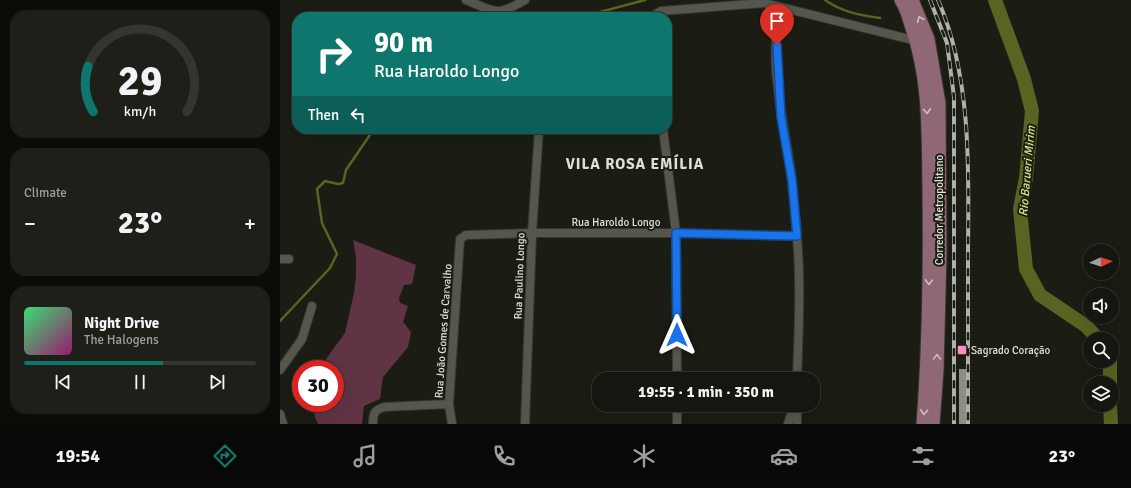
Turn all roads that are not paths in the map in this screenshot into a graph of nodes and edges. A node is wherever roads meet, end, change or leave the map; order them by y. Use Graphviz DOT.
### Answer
graph roads {
  1 [pos="466,0"];
  2 [pos="526,0"];
  3 [pos="901,0"];
  4 [pos="912,0"];
  5 [pos="737,2"];
  6 [pos="781,8"];
  7 [pos="672,12"];
  8 [pos="917,41"];
  9 [pos="938,98"];
  10 [pos="539,134"];
  11 [pos="664,134"];
  12 [pos="532,233"];
  13 [pos="676,233"];
  14 [pos="797,236"];
  15 [pos="460,239"];
  16 [pos="280,259"];
  17 [pos="289,259"];
  18 [pos="312,306"];
  19 [pos="280,370"];
  20 [pos="677,372"];
  21 [pos="797,372"];
  22 [pos="449,404"];
  23 [pos="677,412"];
  24 [pos="792,412"];
  25 [pos="796,412"];
  26 [pos="280,414"];
  27 [pos="283,424"];
  28 [pos="373,424"];
  29 [pos="452,424"];
  30 [pos="525,424"];
  31 [pos="677,424"];
  32 [pos="788,424"];
  33 [pos="797,424"];
  34 [pos="923,424"];
  35 [pos="933,424"];
  1 -- 2 [label="street"];
  3 -- 8 [label="main road"];
  9 -- 4 [label="main road, Corredor Metropolitano, one-way"];
  5 -- 6 [label="street"];
  5 -- 7 [label="street"];
  6 -- 8 [label="street"];
  6 -- 14 [label="street"];
  8 -- 9 [label="main road"];
  8 -- 34 [label="main road, one-way"];
  35 -- 9 [label="main road, Corredor Metropolitano, one-way"];
  10 -- 12 [label="street, Rua Paulino Longo"];
  11 -- 13 [label="street"];
  12 -- 13 [label="street, Rua Haroldo Longo"];
  12 -- 15 [label="street, Rua Haroldo Longo"];
  12 -- 30 [label="street, Rua Paulino Longo"];
  13 -- 14 [label="street, Rua Haroldo Longo"];
  13 -- 20 [label="street"];
  14 -- 21 [label="street"];
  15 -- 22 [label="street, Rua João Gomes de Carvalho"];
  16 -- 17 [label="street"];
  18 -- 19 [label="street"];
  22 -- 28 [label="street"];
  22 -- 29 [label="street, Rua João Gomes de Carvalho"];
  23 -- 31 [label="street"];
  24 -- 32 [label="street"];
  25 -- 33 [label="street"];
  26 -- 27 [label="street"];
}
